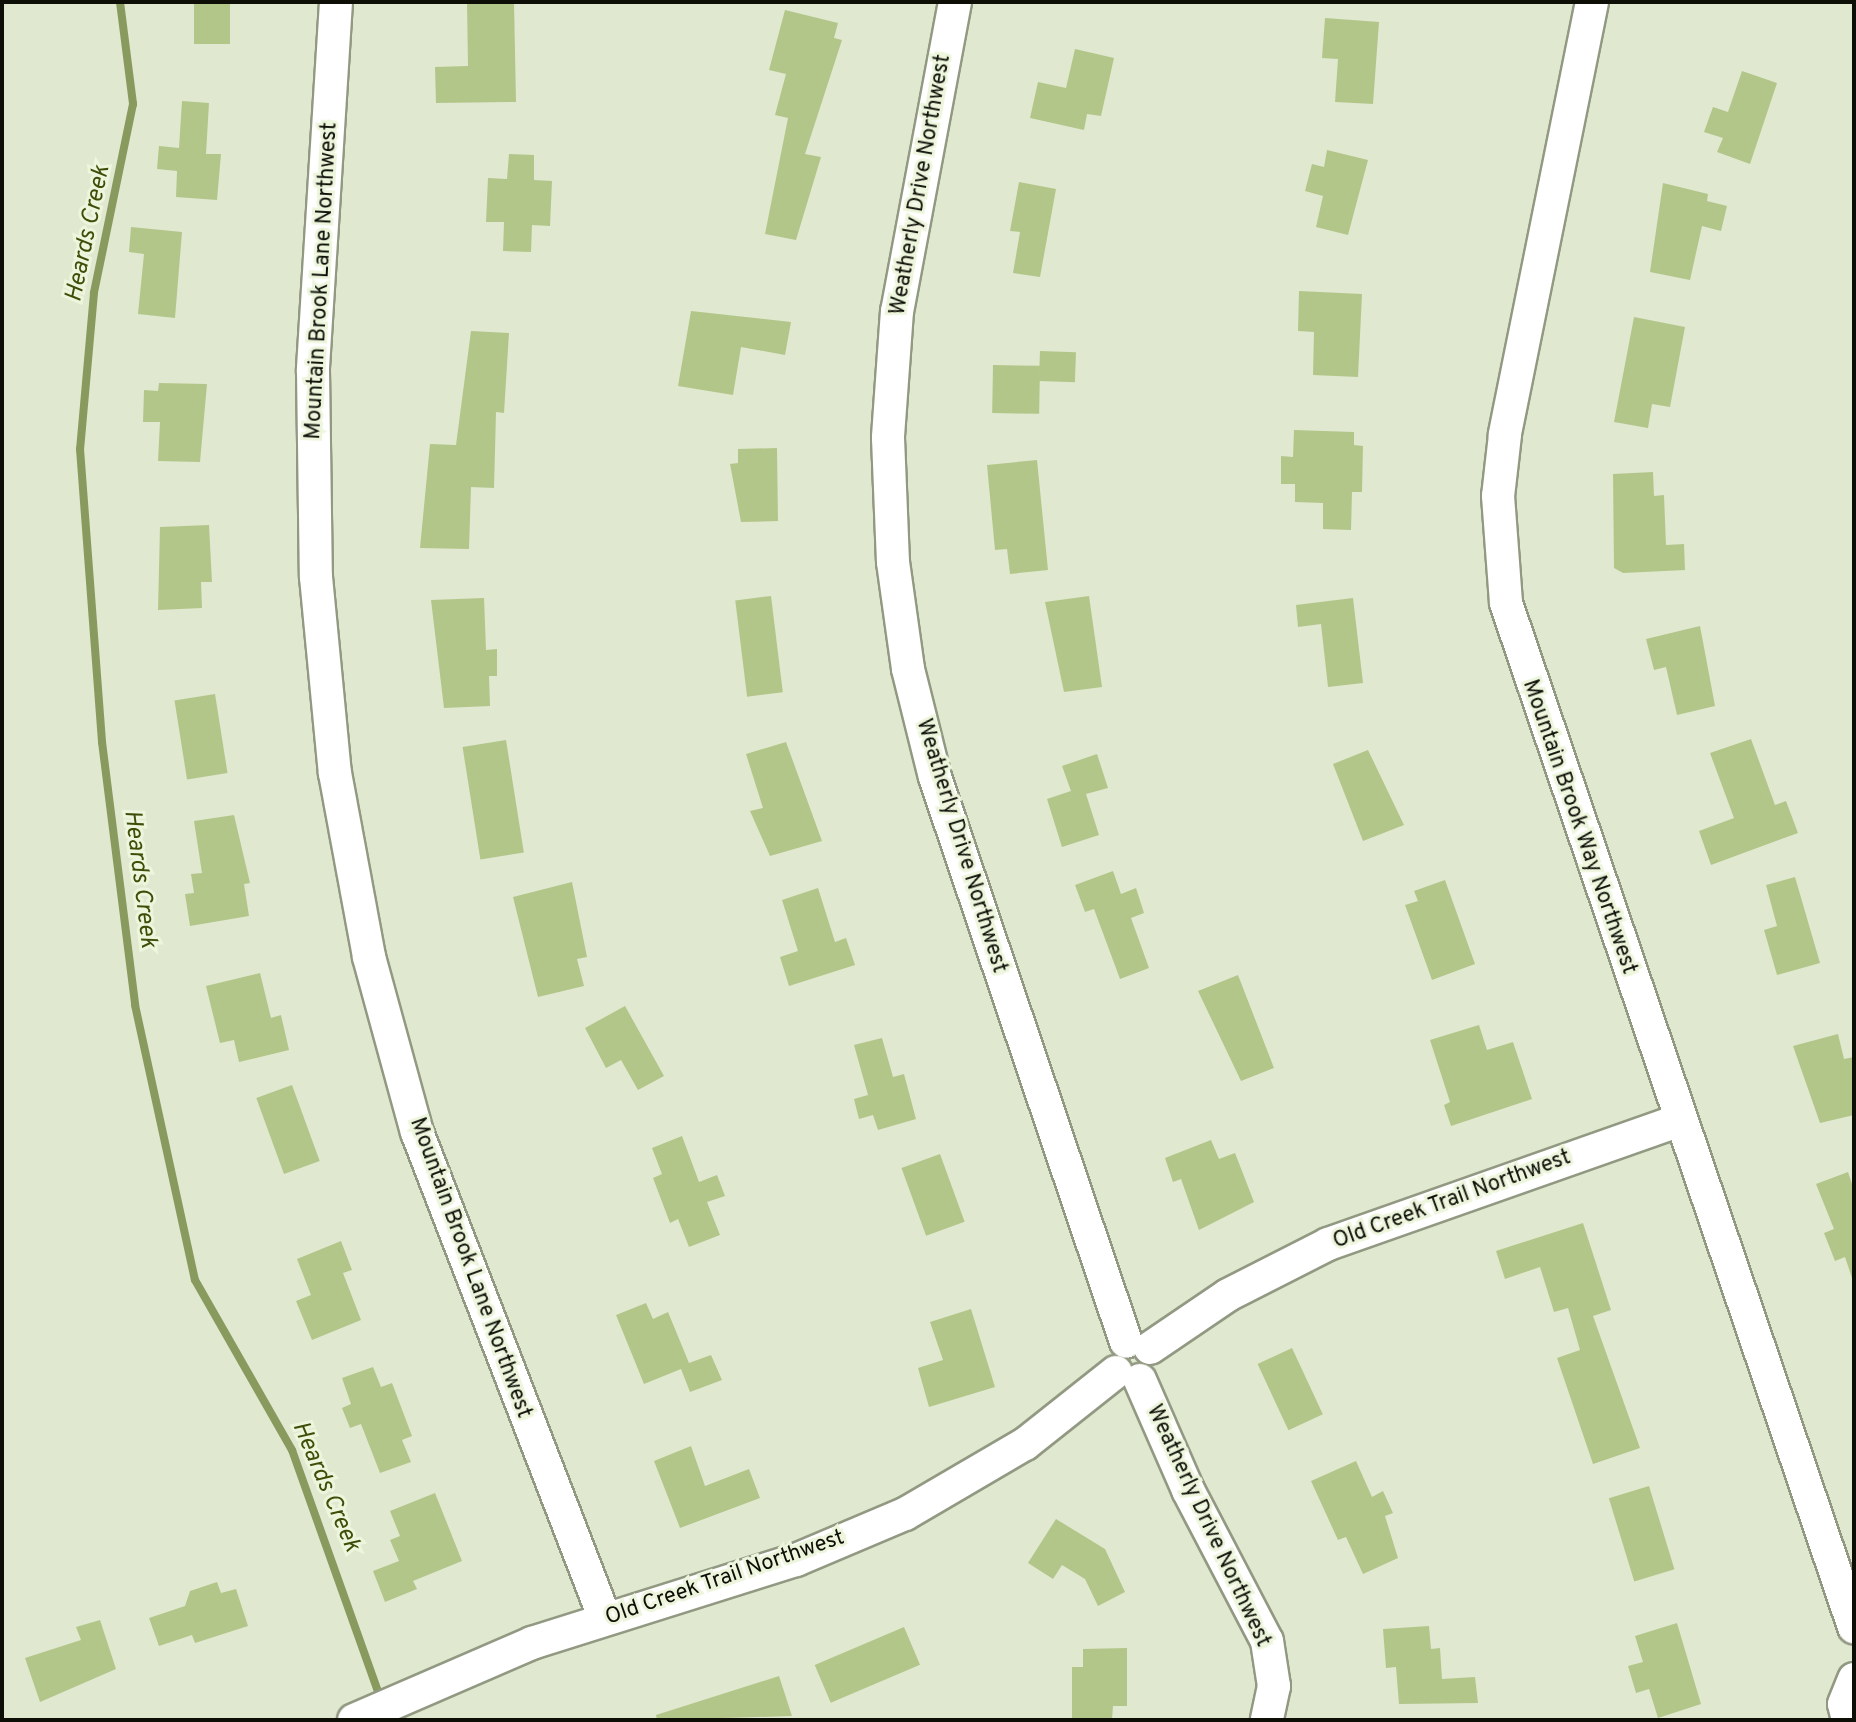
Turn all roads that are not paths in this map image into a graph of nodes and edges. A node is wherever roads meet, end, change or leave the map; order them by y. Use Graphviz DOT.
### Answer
graph roads {
  1 [pos="336,2"];
  2 [pos="955,2"];
  3 [pos="1592,2"];
  4 [pos="1680,1120"];
  5 [pos="1138,1345"];
  6 [pos="1128,1376"];
  7 [pos="605,1619"];
  8 [pos="1854,1627"];
  9 [pos="1854,1679"];
  10 [pos="354,1720"];
  11 [pos="1267,1720"];
  12 [pos="1848,1720"];
  1 -- 7 [label="street, Mountain Brook Lane Northwest"];
  2 -- 5 [label="street, Weatherly Drive Northwest"];
  3 -- 4 [label="street, Mountain Brook Way Northwest"];
  4 -- 5 [label="street, Old Creek Trail Northwest"];
  4 -- 8 [label="street, Mountain Brook Way Northwest"];
  5 -- 6 [label="street"];
  6 -- 7 [label="street, Old Creek Trail Northwest"];
  6 -- 11 [label="street, Weatherly Drive Northwest"];
  7 -- 10 [label="street, Old Creek Trail Northwest"];
  9 -- 12 [label="street"];
}
